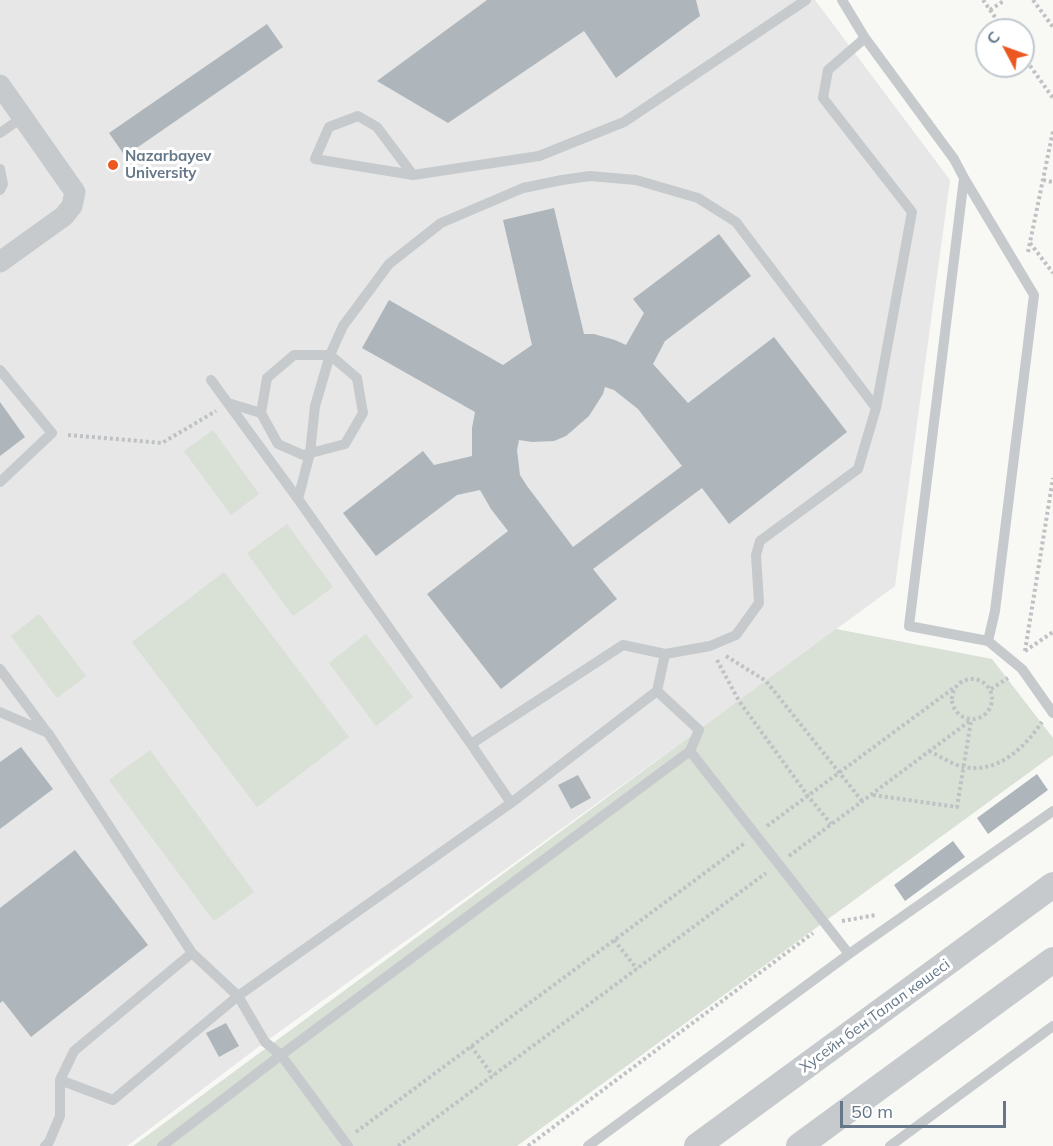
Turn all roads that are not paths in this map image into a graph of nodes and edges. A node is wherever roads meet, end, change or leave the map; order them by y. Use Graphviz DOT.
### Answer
graph roads {
  1 [pos="806,0"];
  2 [pos="842,0"];
  3 [pos="866,38"];
  4 [pos="0,85"];
  5 [pos="22,117"];
  6 [pos="0,133"];
  7 [pos="0,169"];
  8 [pos="413,175"];
  9 [pos="964,178"];
  10 [pos="0,190"];
  11 [pos="0,262"];
  12 [pos="330,355"];
  13 [pos="0,370"];
  14 [pos="211,380"];
  15 [pos="228,404"];
  16 [pos="876,408"];
  17 [pos="261,413"];
  18 [pos="310,453"];
  19 [pos="0,482"];
  20 [pos="298,499"];
  21 [pos="988,642"];
  22 [pos="664,654"];
  23 [pos="0,669"];
  24 [pos="657,691"];
  25 [pos="1052,711"];
  26 [pos="0,712"];
  27 [pos="48,733"];
  28 [pos="471,744"];
  29 [pos="690,751"];
  30 [pos="511,803"];
  31 [pos="1053,811"];
  32 [pos="1053,885"];
  33 [pos="192,952"];
  34 [pos="849,954"];
  35 [pos="1053,960"];
  36 [pos="238,996"];
  37 [pos="1053,1026"];
  38 [pos="281,1055"];
  39 [pos="60,1080"];
  40 [pos="346,1143"];
  41 [pos="45,1146"];
  42 [pos="162,1146"];
  43 [pos="588,1146"];
  44 [pos="697,1146"];
  45 [pos="799,1146"];
  46 [pos="890,1146"];
  1 -- 8 [label="lane"];
  2 -- 3 [label="lane"];
  3 -- 9 [label="lane"];
  3 -- 16 [label="lane"];
  4 -- 5 [label="street"];
  5 -- 6 [label="lane"];
  5 -- 11 [label="street"];
  7 -- 10 [label="lane"];
  8 -- 8 [label="lane"];
  9 -- 21 [label="lane"];
  9 -- 21 [label="lane"];
  12 -- 16 [label="lane"];
  12 -- 17 [label="lane"];
  12 -- 18 [label="lane"];
  12 -- 18 [label="lane"];
  13 -- 19 [label="lane"];
  14 -- 15 [label="lane"];
  15 -- 17 [label="lane"];
  15 -- 20 [label="lane"];
  16 -- 22 [label="lane"];
  17 -- 18 [label="lane"];
  18 -- 20 [label="lane"];
  20 -- 28 [label="lane"];
  21 -- 25 [label="lane"];
  22 -- 24 [label="lane"];
  22 -- 28 [label="lane"];
  23 -- 27 [label="lane"];
  24 -- 29 [label="lane"];
  24 -- 30 [label="lane"];
  26 -- 27 [label="lane"];
  27 -- 33 [label="lane"];
  28 -- 30 [label="lane"];
  29 -- 34 [label="lane"];
  29 -- 38 [label="lane"];
  30 -- 36 [label="lane"];
  31 -- 34 [label="lane"];
  32 -- 44 [label="street, Хусейн бен Талал көшесі"];
  33 -- 36 [label="lane"];
  33 -- 39 [label="lane"];
  34 -- 43 [label="lane"];
  35 -- 45 [label="street"];
  36 -- 38 [label="lane"];
  36 -- 39 [label="lane"];
  37 -- 46 [label="lane"];
  38 -- 40 [label="lane"];
  38 -- 42 [label="lane"];
  39 -- 41 [label="lane"];
}
